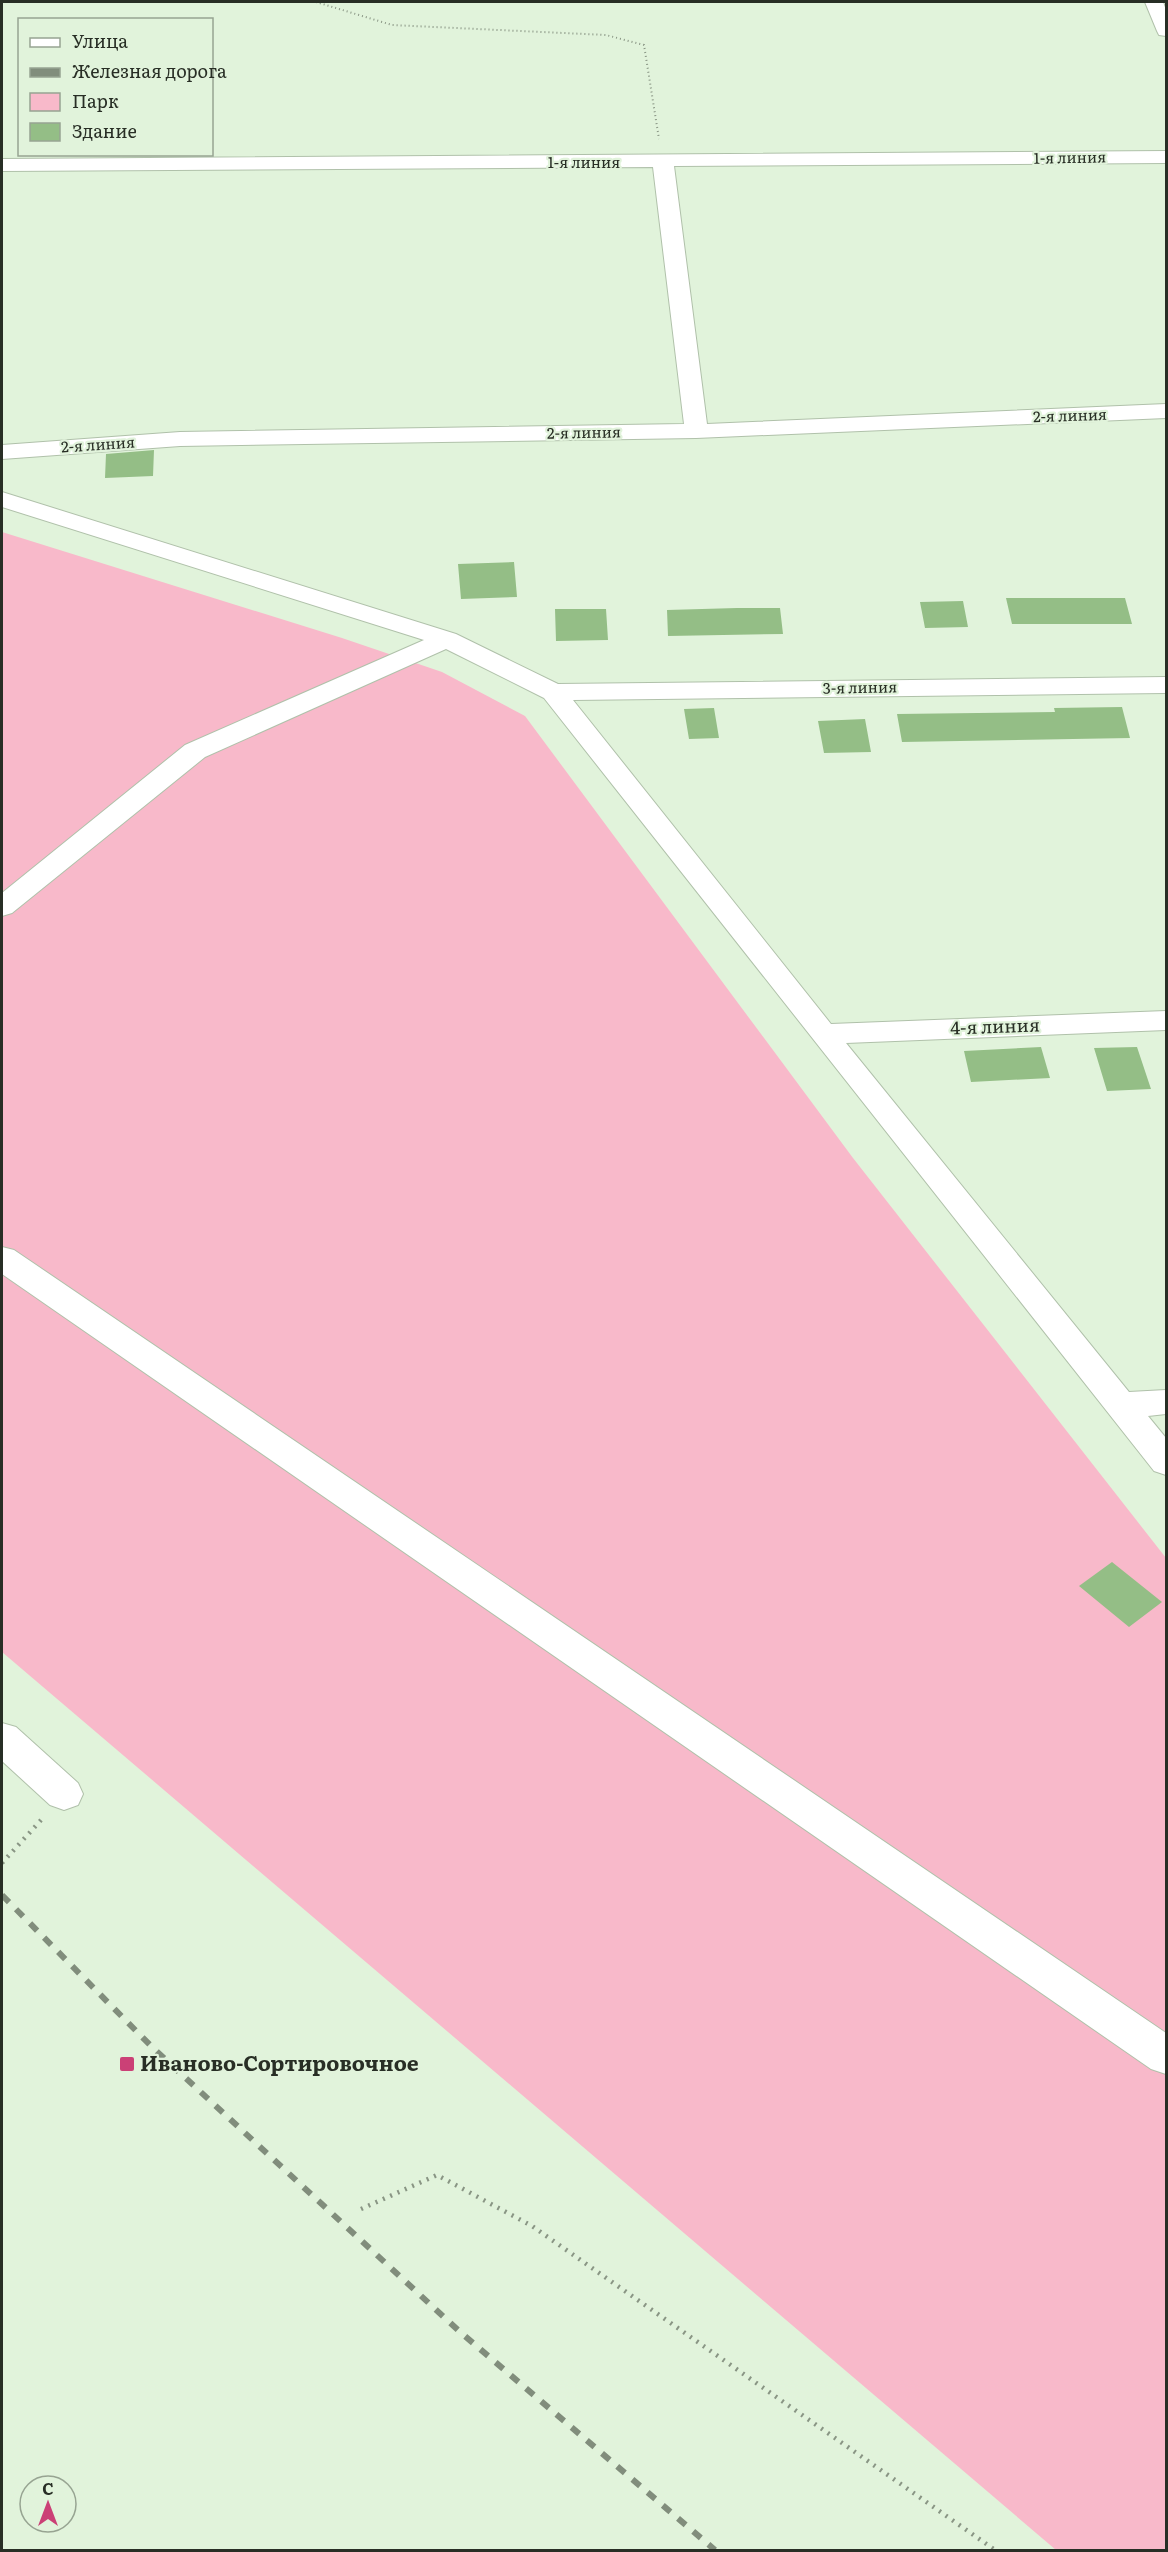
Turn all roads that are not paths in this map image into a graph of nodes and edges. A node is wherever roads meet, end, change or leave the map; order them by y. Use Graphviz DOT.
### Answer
graph roads {
  1 [pos="1154,2"];
  2 [pos="1167,31"];
  3 [pos="1167,157"];
  4 [pos="663,162"];
  5 [pos="2,165"];
  6 [pos="1167,411"];
  7 [pos="696,431"];
  8 [pos="2,452"];
  9 [pos="2,499"];
  10 [pos="447,639"];
  11 [pos="1167,685"];
  12 [pos="553,692"];
  13 [pos="2,907"];
  14 [pos="1167,1020"];
  15 [pos="823,1034"];
  16 [pos="2,1258"];
  17 [pos="1167,1402"];
  18 [pos="1121,1405"];
  19 [pos="1167,1462"];
  20 [pos="2,1738"];
  21 [pos="64,1794"];
  22 [pos="1167,2056"];
  1 -- 2 [label="street"];
  3 -- 4 [label="street, 1-я линия"];
  4 -- 5 [label="street, 1-я линия"];
  4 -- 7 [label="street"];
  6 -- 7 [label="street, 2-я линия"];
  7 -- 8 [label="street, 2-я линия"];
  9 -- 10 [label="street"];
  10 -- 12 [label="street"];
  10 -- 13 [label="street"];
  11 -- 12 [label="street, 3-я линия"];
  12 -- 15 [label="street"];
  14 -- 15 [label="street, 4-я линия"];
  15 -- 18 [label="street"];
  16 -- 22 [label="street"];
  17 -- 18 [label="street"];
  18 -- 19 [label="street"];
  20 -- 21 [label="street"];
}
